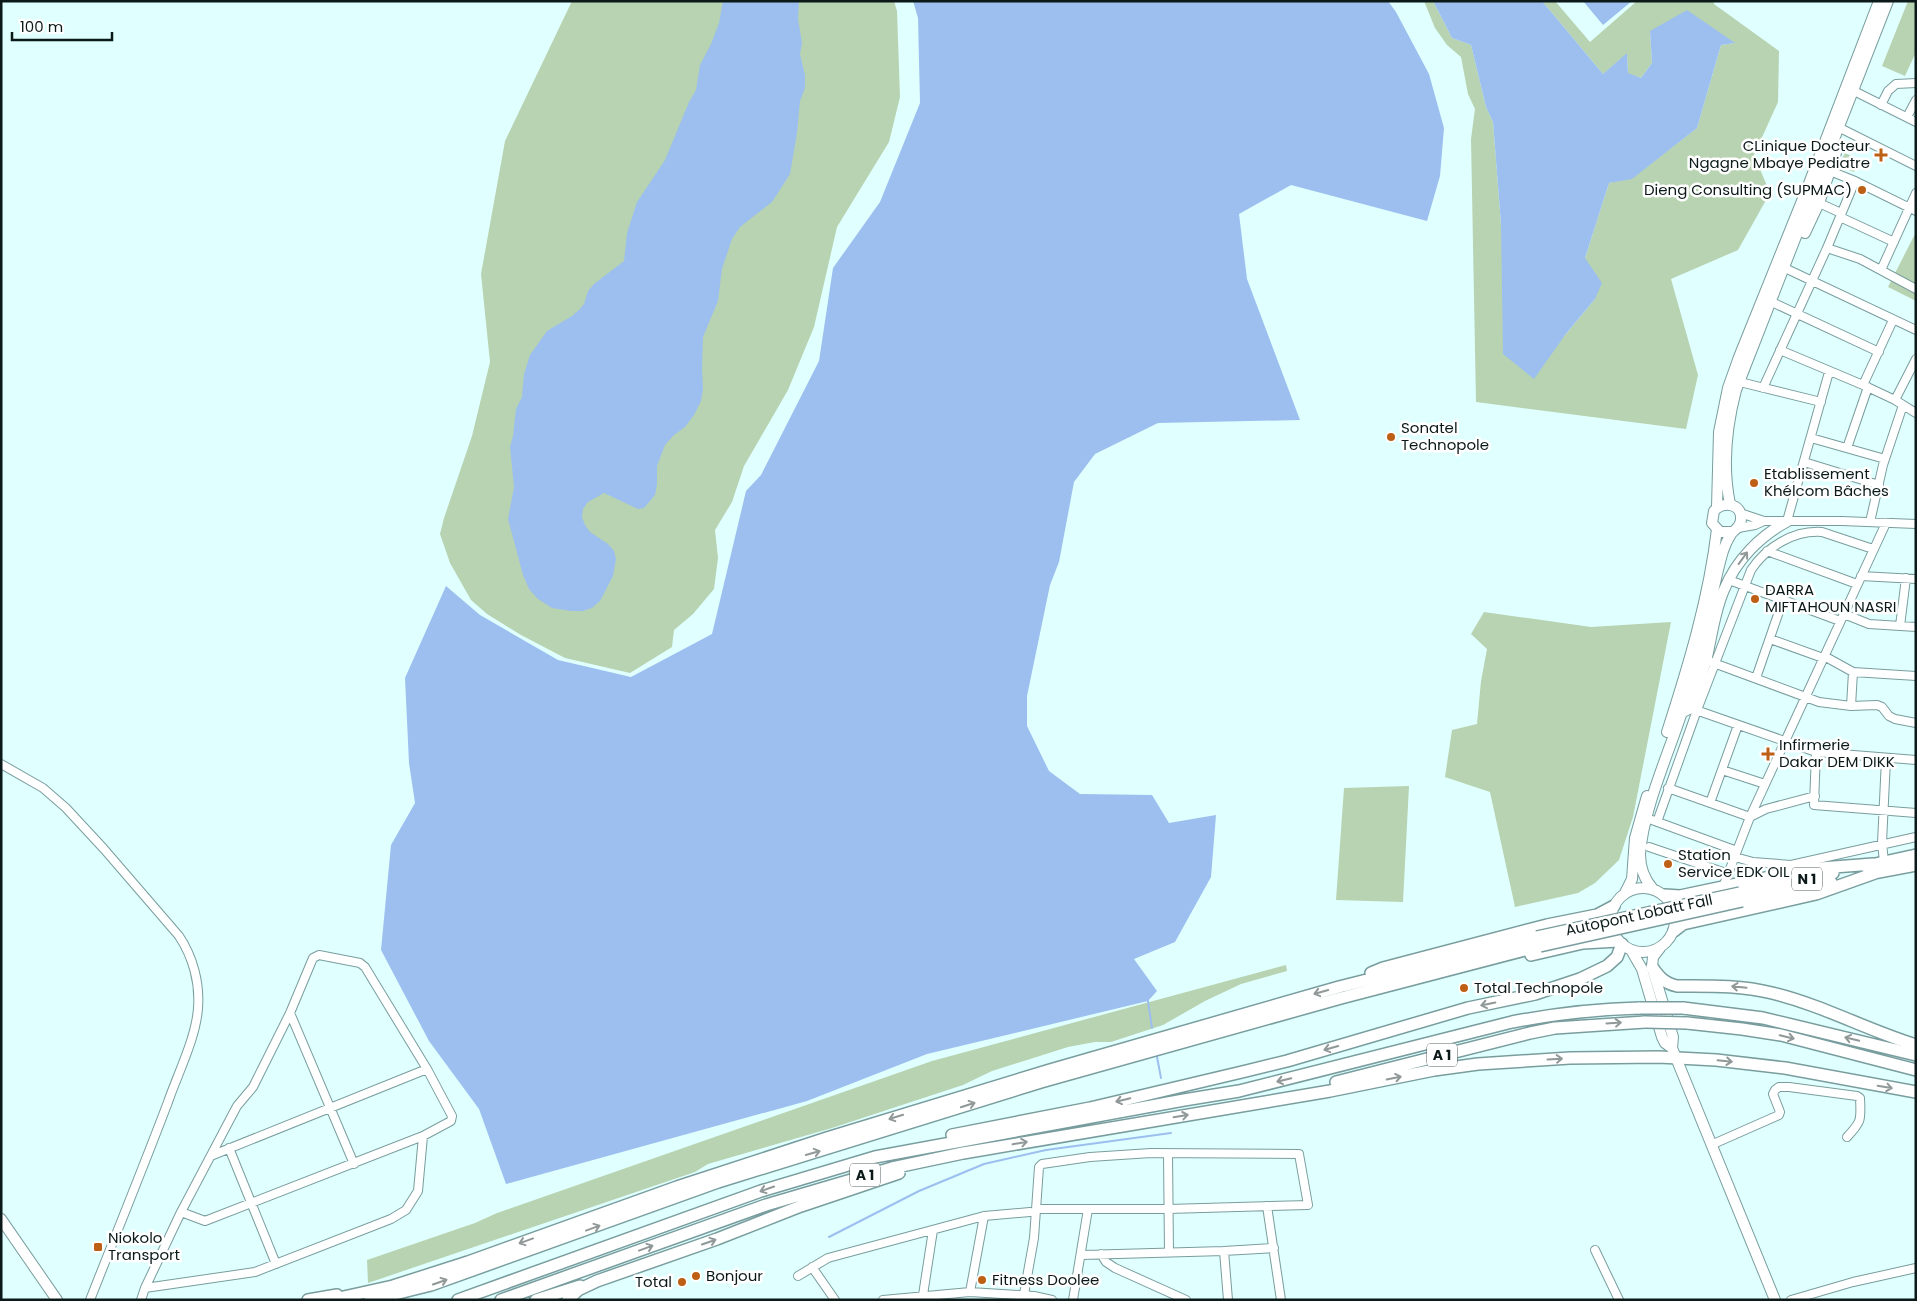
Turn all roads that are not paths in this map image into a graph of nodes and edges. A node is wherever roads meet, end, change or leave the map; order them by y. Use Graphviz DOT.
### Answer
graph roads {
  1 [pos="1879,1"];
  2 [pos="1888,1"];
  3 [pos="1894,1"];
  4 [pos="1916,83"];
  5 [pos="1858,93"];
  6 [pos="1916,100"];
  7 [pos="1881,105"];
  8 [pos="1907,118"];
  9 [pos="1916,122"];
  10 [pos="1844,130"];
  11 [pos="1916,166"];
  12 [pos="1830,171"];
  13 [pos="1855,181"];
  14 [pos="1916,193"];
  15 [pos="1814,204"];
  16 [pos="1912,209"];
  17 [pos="1841,215"];
  18 [pos="1894,242"];
  19 [pos="1827,248"];
  20 [pos="1789,270"];
  21 [pos="1881,270"];
  22 [pos="1812,280"];
  23 [pos="1916,289"];
  24 [pos="1776,304"];
  25 [pos="1796,314"];
  26 [pos="1893,320"];
  27 [pos="1916,330"];
  28 [pos="1780,350"];
  29 [pos="1879,352"];
  30 [pos="1915,362"];
  31 [pos="1829,372"];
  32 [pos="1744,383"];
  33 [pos="1866,386"];
  34 [pos="1763,388"];
  35 [pos="1736,390"];
  36 [pos="1895,400"];
  37 [pos="1821,402"];
  38 [pos="1903,406"];
  39 [pos="1916,413"];
  40 [pos="1811,438"];
  41 [pos="1848,448"];
  42 [pos="1886,459"];
  43 [pos="1804,462"];
  44 [pos="1879,485"];
  45 [pos="1730,504"];
  46 [pos="1717,507"];
  47 [pos="1740,513"];
  48 [pos="1764,521"];
  49 [pos="1788,521"];
  50 [pos="1870,522"];
  51 [pos="1886,523"];
  52 [pos="1916,524"];
  53 [pos="1717,529"];
  54 [pos="1735,530"];
  55 [pos="1873,549"];
  56 [pos="1767,551"];
  57 [pos="1721,561"];
  58 [pos="1861,576"];
  59 [pos="1906,578"];
  60 [pos="1916,579"];
  61 [pos="1729,580"];
  62 [pos="1857,584"];
  63 [pos="1744,587"];
  64 [pos="1724,590"];
  65 [pos="1783,600"];
  66 [pos="1842,617"];
  67 [pos="1900,626"];
  68 [pos="1916,627"];
  69 [pos="1770,639"];
  70 [pos="1824,657"];
  71 [pos="1710,662"];
  72 [pos="1853,672"];
  73 [pos="1916,676"];
  74 [pos="1756,678"];
  75 [pos="1806,696"];
  76 [pos="1851,706"];
  77 [pos="1690,711"];
  78 [pos="1916,723"];
  79 [pos="1738,725"];
  80 [pos="1784,742"];
  81 [pos="1816,752"];
  82 [pos="1886,759"];
  83 [pos="1916,760"];
  84 [pos="1,764"];
  85 [pos="1722,770"];
  86 [pos="1765,784"];
  87 [pos="1668,788"];
  88 [pos="1815,796"];
  89 [pos="1710,803"];
  90 [pos="1882,810"];
  91 [pos="1916,813"];
  92 [pos="1750,817"];
  93 [pos="1652,820"];
  94 [pos="1916,837"];
  95 [pos="1882,844"];
  96 [pos="1649,847"];
  97 [pos="1736,854"];
  98 [pos="1916,855"];
  99 [pos="1916,865"];
  100 [pos="1877,866"];
  101 [pos="1729,874"];
  102 [pos="1723,887"];
  103 [pos="1652,889"];
  104 [pos="1625,893"];
  105 [pos="1665,895"];
  106 [pos="1614,906"];
  107 [pos="1674,931"];
  108 [pos="1624,945"];
  109 [pos="1662,946"];
  110 [pos="1652,967"];
  111 [pos="1340,993"];
  112 [pos="290,1012"];
  113 [pos="1916,1045"];
  114 [pos="1674,1053"];
  115 [pos="1916,1056"];
  116 [pos="427,1070"];
  117 [pos="1916,1070"];
  118 [pos="1916,1092"];
  119 [pos="1242,1106"];
  120 [pos="330,1108"];
  121 [pos="422,1136"];
  122 [pos="1848,1137"];
  123 [pos="1711,1145"];
  124 [pos="229,1148"];
  125 [pos="898,1152"];
  126 [pos="963,1152"];
  127 [pos="1168,1154"];
  128 [pos="213,1155"];
  129 [pos="354,1164"];
  130 [pos="251,1203"];
  131 [pos="1267,1206"];
  132 [pos="1088,1209"];
  133 [pos="1168,1209"];
  134 [pos="1033,1210"];
  135 [pos="181,1212"];
  136 [pos="984,1216"];
  137 [pos="1,1219"];
  138 [pos="932,1230"];
  139 [pos="1274,1248"];
  140 [pos="1595,1250"];
  141 [pos="1224,1251"];
  142 [pos="1169,1252"];
  143 [pos="1082,1254"];
  144 [pos="1101,1254"];
  145 [pos="276,1264"];
  146 [pos="812,1267"];
  147 [pos="1916,1268"];
  148 [pos="798,1276"];
  149 [pos="597,1281"];
  150 [pos="504,1282"];
  151 [pos="145,1288"];
  152 [pos="393,1290"];
  153 [pos="970,1292"];
  154 [pos="923,1295"];
  155 [pos="980,1296"];
  156 [pos="1023,1297"];
  157 [pos="1174,1297"];
  158 [pos="889,1299"];
  159 [pos="57,1300"];
  160 [pos="90,1300"];
  161 [pos="141,1300"];
  162 [pos="308,1300"];
  163 [pos="330,1300"];
  164 [pos="370,1300"];
  165 [pos="376,1300"];
  166 [pos="449,1300"];
  167 [pos="458,1300"];
  168 [pos="501,1300"];
  169 [pos="536,1300"];
  170 [pos="568,1300"];
  171 [pos="835,1300"];
  172 [pos="883,1300"];
  173 [pos="1052,1300"];
  174 [pos="1073,1300"];
  175 [pos="1186,1300"];
  176 [pos="1228,1300"];
  177 [pos="1282,1300"];
  178 [pos="1619,1300"];
  179 [pos="1775,1300"];
  180 [pos="1791,1300"];
  1 -- 46 [label="main road"];
  2 -- 15 [label="main road"];
  3 -- 5 [label="main road"];
  4 -- 7 [label="street"];
  5 -- 7 [label="street"];
  5 -- 10 [label="main road"];
  6 -- 8 [label="street"];
  7 -- 8 [label="street"];
  8 -- 9 [label="street"];
  10 -- 11 [label="street"];
  10 -- 12 [label="main road"];
  12 -- 13 [label="street"];
  12 -- 15 [label="main road"];
  13 -- 16 [label="street"];
  13 -- 17 [label="street"];
  14 -- 16 [label="street"];
  15 -- 17 [label="street"];
  15 -- 20 [label="main road"];
  15 -- 35 [label="main road"];
  16 -- 18 [label="street"];
  17 -- 18 [label="street"];
  17 -- 19 [label="street"];
  18 -- 21 [label="street"];
  19 -- 21 [label="street"];
  19 -- 22 [label="street"];
  20 -- 22 [label="street"];
  20 -- 24 [label="main road"];
  21 -- 23 [label="street"];
  22 -- 25 [label="street"];
  22 -- 26 [label="street"];
  24 -- 25 [label="street"];
  24 -- 32 [label="main road"];
  25 -- 28 [label="street"];
  25 -- 29 [label="street"];
  26 -- 27 [label="street"];
  26 -- 29 [label="street"];
  28 -- 31 [label="street"];
  28 -- 34 [label="street"];
  29 -- 33 [label="street"];
  30 -- 36 [label="street"];
  31 -- 33 [label="street"];
  31 -- 37 [label="street"];
  32 -- 34 [label="street"];
  32 -- 35 [label="main road"];
  33 -- 36 [label="street"];
  33 -- 41 [label="street"];
  34 -- 37 [label="street"];
  35 -- 45 [label="main road"];
  36 -- 38 [label="street"];
  37 -- 40 [label="street"];
  38 -- 39 [label="street"];
  38 -- 42 [label="street"];
  40 -- 41 [label="street"];
  40 -- 43 [label="street"];
  41 -- 42 [label="street"];
  42 -- 44 [label="street"];
  43 -- 44 [label="street"];
  43 -- 49 [label="street"];
  44 -- 50 [label="street"];
  45 -- 46 [label="main road"];
  45 -- 47 [label="main road"];
  46 -- 53 [label="main road"];
  47 -- 48 [label="street"];
  47 -- 54 [label="main road"];
  48 -- 49 [label="street"];
  48 -- 54 [label="street"];
  49 -- 50 [label="street"];
  61 -- 49 [label="main road, one-way"];
  50 -- 51 [label="street"];
  51 -- 52 [label="street"];
  51 -- 55 [label="street"];
  53 -- 54 [label="main road"];
  53 -- 104 [label="main road"];
  54 -- 57 [label="main road"];
  55 -- 56 [label="street"];
  55 -- 58 [label="street"];
  56 -- 62 [label="street"];
  56 -- 63 [label="street"];
  57 -- 64 [label="main road"];
  57 -- 77 [label="main road"];
  58 -- 59 [label="street"];
  58 -- 62 [label="street"];
  59 -- 60 [label="street"];
  59 -- 67 [label="street"];
  61 -- 63 [label="street"];
  61 -- 64 [label="main road"];
  62 -- 66 [label="street"];
  63 -- 65 [label="street"];
  63 -- 71 [label="street"];
  64 -- 71 [label="main road"];
  65 -- 66 [label="street"];
  65 -- 69 [label="street"];
  66 -- 67 [label="street"];
  66 -- 70 [label="street"];
  67 -- 68 [label="street"];
  69 -- 70 [label="street"];
  69 -- 74 [label="street"];
  70 -- 72 [label="street"];
  70 -- 75 [label="street"];
  71 -- 74 [label="street"];
  71 -- 77 [label="main road"];
  72 -- 73 [label="street"];
  72 -- 76 [label="street"];
  74 -- 75 [label="street"];
  75 -- 76 [label="street"];
  75 -- 80 [label="street"];
  76 -- 78 [label="street"];
  77 -- 79 [label="street"];
  77 -- 87 [label="street"];
  77 -- 93 [label="main road"];
  79 -- 80 [label="street"];
  79 -- 85 [label="street"];
  80 -- 81 [label="street"];
  80 -- 86 [label="street"];
  81 -- 82 [label="street"];
  81 -- 88 [label="street"];
  82 -- 83 [label="street"];
  82 -- 90 [label="street"];
  84 -- 160 [label="street"];
  85 -- 86 [label="street"];
  85 -- 89 [label="street"];
  86 -- 92 [label="street"];
  87 -- 89 [label="street"];
  87 -- 93 [label="street"];
  88 -- 90 [label="street"];
  88 -- 92 [label="street"];
  89 -- 92 [label="street"];
  90 -- 91 [label="street"];
  90 -- 95 [label="street"];
  92 -- 97 [label="street"];
  93 -- 97 [label="street"];
  93 -- 103 [label="main road"];
  94 -- 95 [label="street"];
  95 -- 97 [label="street"];
  95 -- 100 [label="street"];
  96 -- 101 [label="street"];
  97 -- 101 [label="street"];
  98 -- 100 [label="highway"];
  99 -- 100 [label="highway"];
  100 -- 102 [label="highway"];
  100 -- 107 [label="highway"];
  100 -- 111 [label="highway, Autopont Lobatt Fall / N 1, bridge"];
  101 -- 102 [label="street"];
  102 -- 105 [label="highway"];
  103 -- 104 [label="main road"];
  103 -- 105 [label="main road"];
  104 -- 106 [label="main road"];
  105 -- 107 [label="main road"];
  106 -- 108 [label="main road"];
  106 -- 111 [label="highway"];
  107 -- 109 [label="main road"];
  108 -- 109 [label="main road"];
  108 -- 111 [label="highway"];
  108 -- 114 [label="main road"];
  108 -- 125 [label="highway, one-way"];
  109 -- 110 [label="main road"];
  113 -- 110 [label="highway, one-way"];
  110 -- 114 [label="main road"];
  111 -- 152 [label="highway"];
  112 -- 116 [label="street"];
  112 -- 120 [label="street"];
  112 -- 128 [label="street"];
  114 -- 118 [label="highway, one-way"];
  119 -- 114 [label="highway, one-way"];
  114 -- 123 [label="main road"];
  115 -- 125 [label="highway, A 1, one-way, bridge"];
  116 -- 120 [label="street"];
  116 -- 121 [label="street"];
  119 -- 117 [label="highway, A 1, one-way, bridge"];
  126 -- 119 [label="highway, A 1, one-way"];
  120 -- 124 [label="street"];
  120 -- 129 [label="street"];
  121 -- 129 [label="street"];
  121 -- 145 [label="street"];
  122 -- 123 [label="street"];
  123 -- 179 [label="main road"];
  124 -- 128 [label="street"];
  124 -- 130 [label="street"];
  125 -- 150 [label="highway, A 1, one-way"];
  149 -- 126 [label="highway, one-way"];
  168 -- 126 [label="highway, A 1, one-way"];
  127 -- 131 [label="street"];
  127 -- 133 [label="street"];
  127 -- 134 [label="street"];
  128 -- 135 [label="street"];
  129 -- 130 [label="street"];
  130 -- 135 [label="street"];
  130 -- 145 [label="street"];
  131 -- 133 [label="street"];
  131 -- 139 [label="street"];
  132 -- 133 [label="street"];
  132 -- 134 [label="street"];
  132 -- 143 [label="street"];
  133 -- 142 [label="street"];
  134 -- 136 [label="street"];
  134 -- 156 [label="street"];
  135 -- 151 [label="street"];
  136 -- 138 [label="street"];
  136 -- 153 [label="street"];
  137 -- 159 [label="main road"];
  138 -- 146 [label="street"];
  138 -- 154 [label="street"];
  139 -- 141 [label="street"];
  139 -- 177 [label="street"];
  140 -- 178 [label="street"];
  141 -- 142 [label="street"];
  141 -- 176 [label="street"];
  142 -- 144 [label="street"];
  143 -- 144 [label="street"];
  143 -- 174 [label="street"];
  144 -- 157 [label="street"];
  145 -- 151 [label="street"];
  146 -- 148 [label="street"];
  146 -- 171 [label="street"];
  147 -- 180 [label="street"];
  149 -- 169 [label="highway"];
  149 -- 170 [label="highway"];
  150 -- 166 [label="highway"];
  150 -- 167 [label="highway, A 1"];
  151 -- 161 [label="street"];
  152 -- 162 [label="highway"];
  152 -- 163 [label="highway"];
  152 -- 164 [label="highway"];
  152 -- 165 [label="highway"];
  153 -- 154 [label="street"];
  153 -- 155 [label="street"];
  154 -- 158 [label="street"];
  155 -- 156 [label="street"];
  156 -- 173 [label="street"];
  157 -- 175 [label="street"];
  158 -- 172 [label="street"];
}
